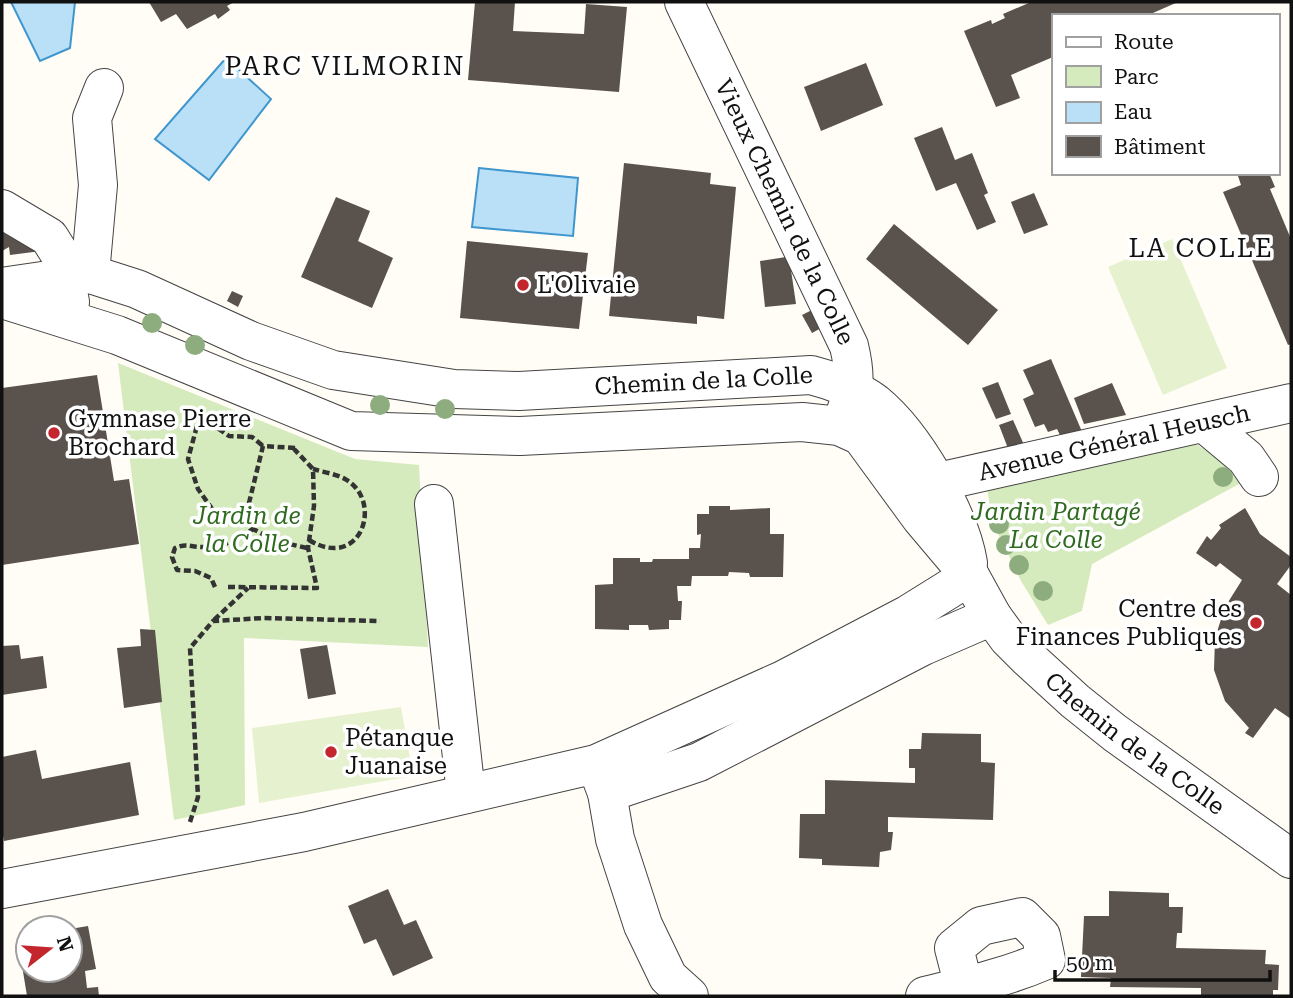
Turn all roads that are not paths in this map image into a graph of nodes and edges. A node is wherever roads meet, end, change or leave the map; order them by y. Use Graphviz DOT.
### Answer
graph roads {
  1 [pos="684,2"];
  2 [pos="104,88"];
  3 [pos="2,209"];
  4 [pos="78,275"];
  5 [pos="2,286"];
  6 [pos="136,289"];
  7 [pos="2,299"];
  8 [pos="75,321"];
  9 [pos="117,335"];
  10 [pos="423,385"];
  11 [pos="1291,403"];
  12 [pos="846,409"];
  13 [pos="1204,423"];
  14 [pos="421,433"];
  15 [pos="1259,477"];
  16 [pos="923,493"];
  17 [pos="434,503"];
  18 [pos="970,576"];
  19 [pos="992,616"];
  20 [pos="601,778"];
  21 [pos="466,794"];
  22 [pos="1291,859"];
  23 [pos="2,889"];
  24 [pos="964,987"];
  25 [pos="689,996"];
  26 [pos="925,996"];
  1 -- 12 [label="street, Vieux Chemin de la Colle"];
  2 -- 4 [label="street"];
  3 -- 4 [label="street"];
  4 -- 5 [label="street"];
  4 -- 6 [label="street, Chemin de la Colle"];
  4 -- 8 [label="street"];
  6 -- 9 [label="street"];
  6 -- 10 [label="street, Chemin de la Colle"];
  7 -- 8 [label="street, Chemin de la Colle"];
  8 -- 9 [label="street, Chemin de la Colle"];
  9 -- 14 [label="street, Chemin de la Colle"];
  10 -- 12 [label="street, Chemin de la Colle"];
  10 -- 14 [label="street"];
  11 -- 13 [label="street, Avenue Général Heusch"];
  12 -- 14 [label="street, Chemin de la Colle"];
  12 -- 16 [label="street, Chemin de la Colle"];
  13 -- 15 [label="street"];
  13 -- 16 [label="street, Avenue Général Heusch"];
  16 -- 18 [label="street, Chemin de la Colle"];
  17 -- 21 [label="street"];
  18 -- 19 [label="street, Chemin de la Colle"];
  18 -- 20 [label="street"];
  19 -- 20 [label="street"];
  19 -- 22 [label="street, Chemin de la Colle"];
  20 -- 21 [label="street"];
  20 -- 25 [label="street"];
  21 -- 23 [label="street"];
  24 -- 26 [label="street"];
}
